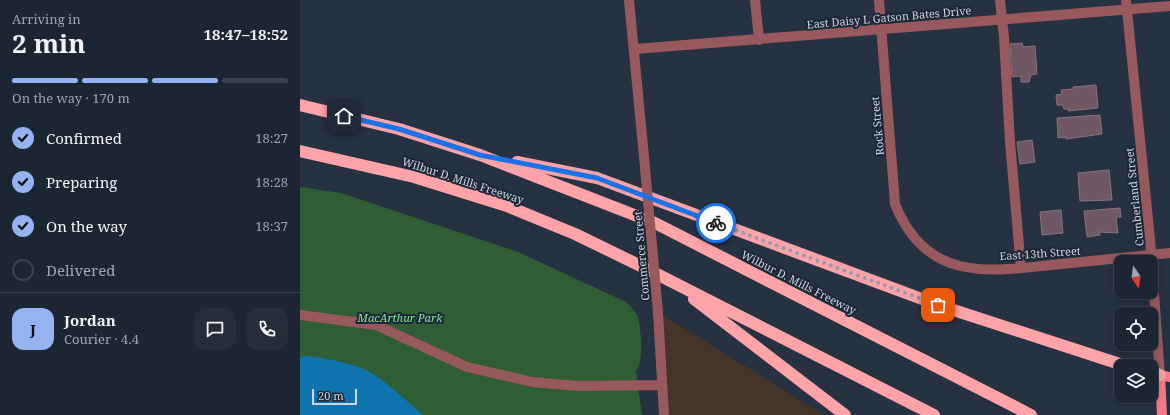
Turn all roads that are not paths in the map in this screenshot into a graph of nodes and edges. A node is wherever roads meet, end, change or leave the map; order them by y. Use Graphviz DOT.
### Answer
graph roads {
  1 [pos="629,0"];
  2 [pos="755,0"];
  3 [pos="879,0"];
  4 [pos="1000,0"];
  5 [pos="1126,5"];
  6 [pos="1170,6"];
  7 [pos="1002,20"];
  8 [pos="882,30"];
  9 [pos="758,40"];
  10 [pos="635,49"];
  11 [pos="300,105"];
  12 [pos="300,150"];
  13 [pos="480,155"];
  14 [pos="918,242"];
  15 [pos="1170,253"];
  16 [pos="1151,255"];
  17 [pos="1114,259"];
  18 [pos="1021,268"];
  19 [pos="670,282"];
  20 [pos="1154,299"];
  21 [pos="300,315"];
  22 [pos="1114,362"];
  23 [pos="1160,375"];
  24 [pos="662,385"];
  25 [pos="664,415"];
  26 [pos="845,415"];
  27 [pos="934,415"];
  28 [pos="1030,415"];
  29 [pos="1162,415"];
  1 -- 10 [label="street, Commerce Street"];
  2 -- 9 [label="street"];
  3 -- 8 [label="street, Rock Street"];
  4 -- 7 [label="street"];
  5 -- 6 [label="street, East Daisy L Gatson Bates Drive"];
  5 -- 7 [label="street, East Daisy L Gatson Bates Drive"];
  5 -- 16 [label="street, Cumberland Street"];
  7 -- 8 [label="street, East Daisy L Gatson Bates Drive"];
  7 -- 18 [label="street"];
  8 -- 9 [label="street, East Daisy L Gatson Bates Drive"];
  8 -- 14 [label="street, Rock Street"];
  9 -- 10 [label="street, East Daisy L Gatson Bates Drive"];
  10 -- 24 [label="street, Commerce Street, bridge"];
  11 -- 13 [label="highway, Wilbur D. Mills Freeway"];
  12 -- 19 [label="highway, Wilbur D. Mills Freeway"];
  13 -- 22 [label="highway"];
  13 -- 28 [label="highway, Wilbur D. Mills Freeway"];
  14 -- 18 [label="street, East 13th Street"];
  15 -- 16 [label="street, East 13th Street"];
  17 -- 18 [label="street, East 13th Street"];
  19 -- 26 [label="highway"];
  19 -- 27 [label="highway, Wilbur D. Mills Freeway"];
  20 -- 23 [label="street, Cumberland Street"];
  21 -- 24 [label="street"];
  23 -- 29 [label="main road, Cumberland Street"];
  24 -- 25 [label="street, Commerce Street"];
}
